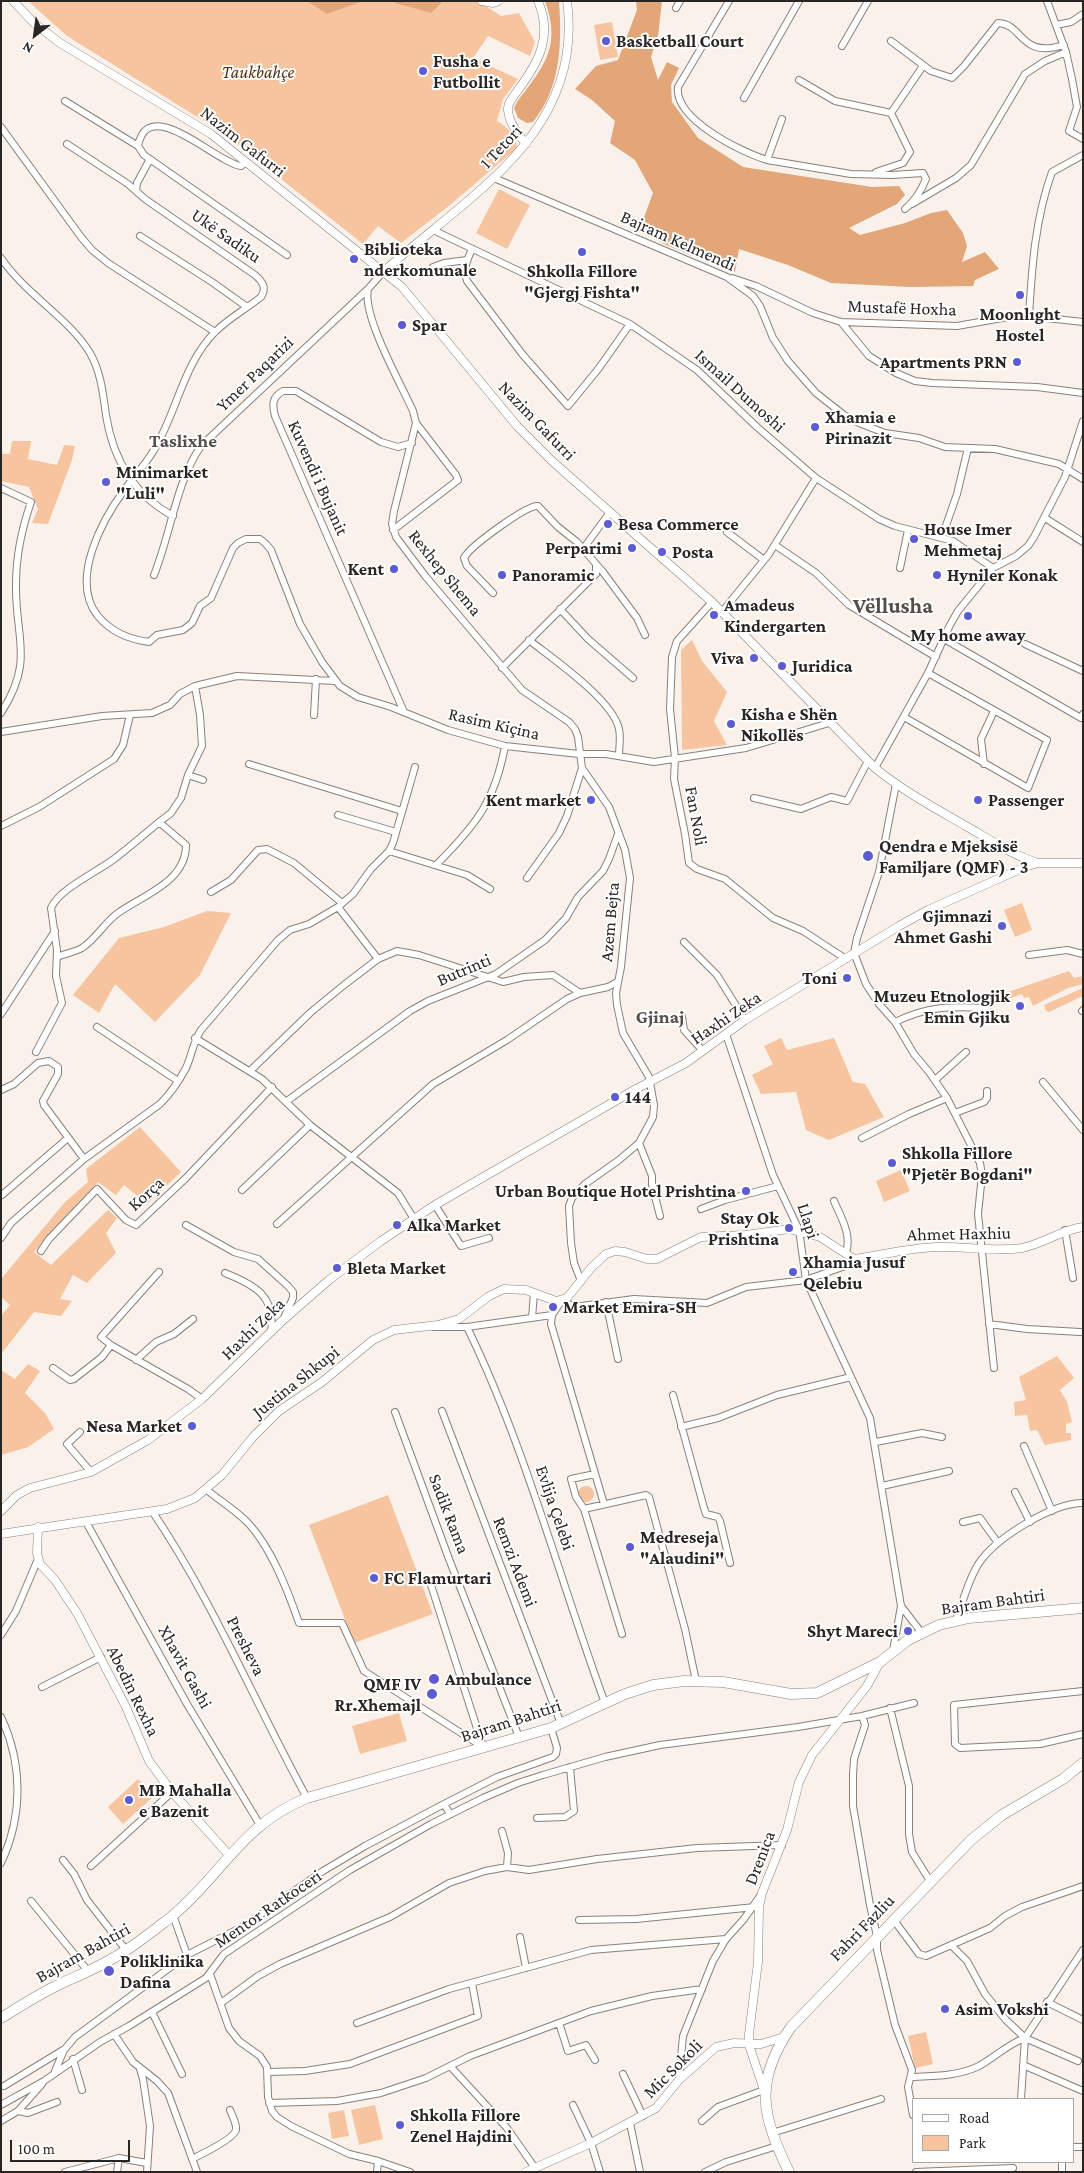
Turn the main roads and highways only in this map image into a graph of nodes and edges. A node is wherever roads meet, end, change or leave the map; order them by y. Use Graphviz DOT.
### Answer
graph roads {
  1 [pos="1083,1608"];
  2 [pos="1083,1763"];
  3 [pos="1,2018"];
  4 [pos="789,2172"];
  1 -- 3 [label="main road, Bajram Bahtiri"];
  2 -- 4 [label="main road, Fahri Fazliu"];
}
